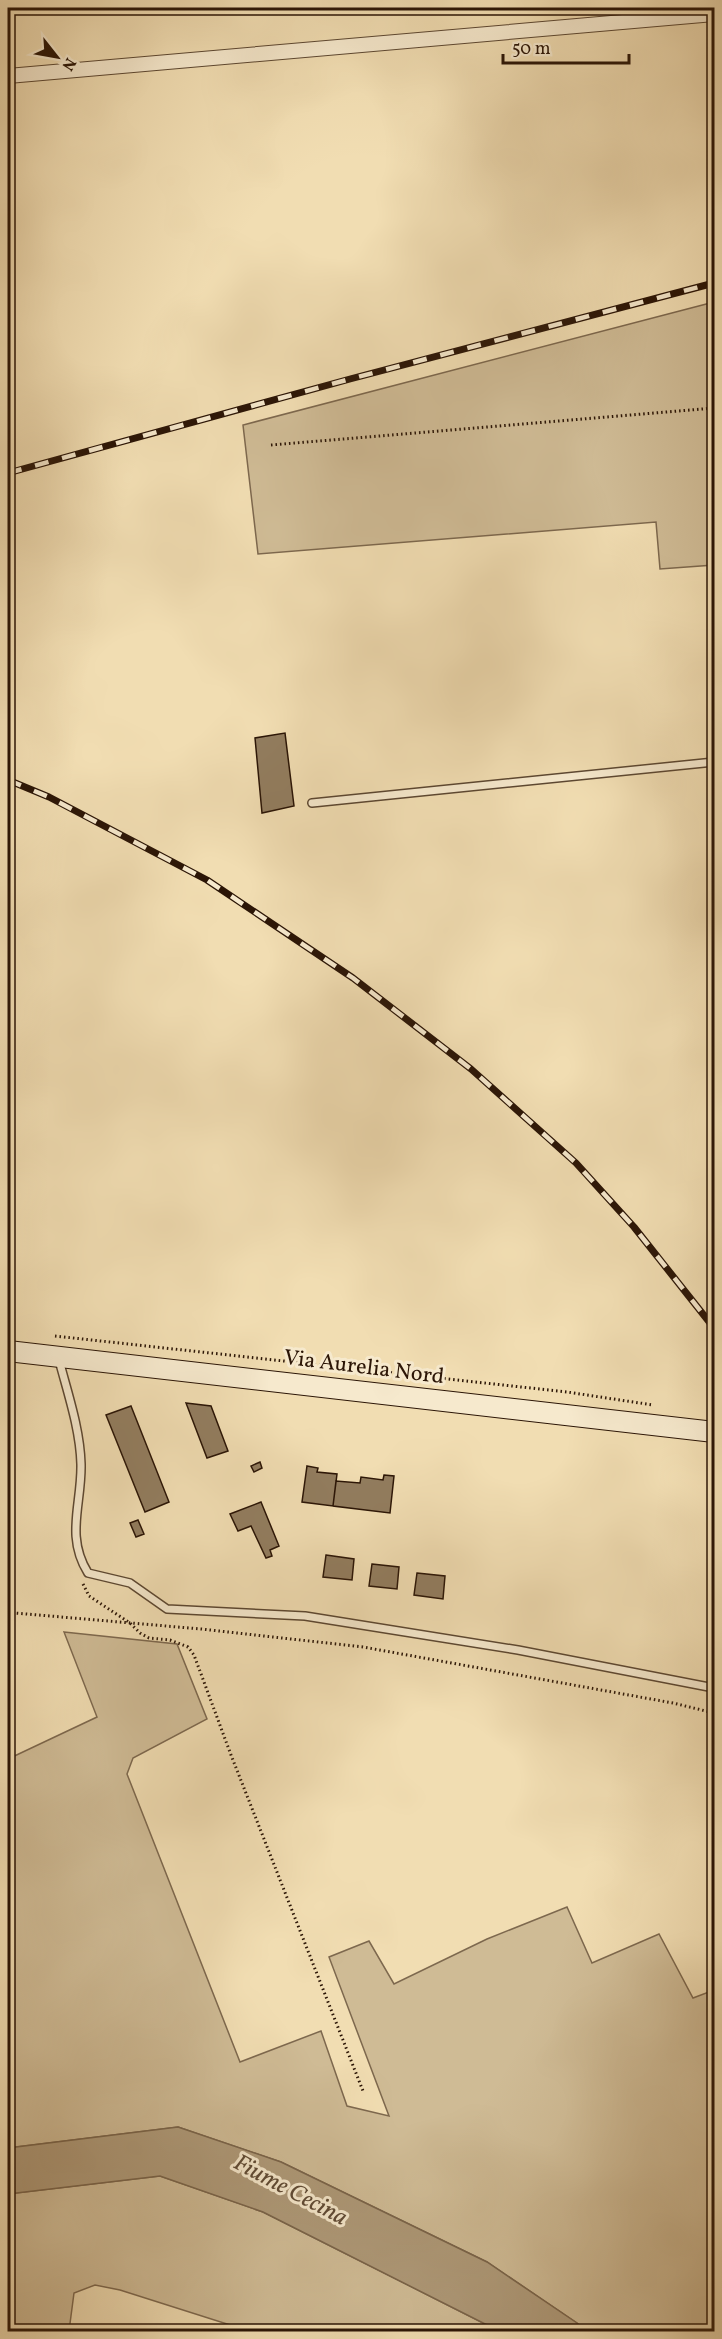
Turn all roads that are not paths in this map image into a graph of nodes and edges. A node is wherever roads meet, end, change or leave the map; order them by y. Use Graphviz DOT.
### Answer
graph roads {
  1 [pos="714,14"];
  2 [pos="8,76"];
  3 [pos="714,762"];
  4 [pos="312,803"];
  5 [pos="8,1351"];
  6 [pos="58,1357"];
  7 [pos="714,1432"];
  8 [pos="714,1688"];
  1 -- 2 [label="street"];
  3 -- 4 [label="lane"];
  5 -- 6 [label="main road, Via Aurelia Nord"];
  6 -- 7 [label="main road, Via Aurelia Nord"];
  6 -- 8 [label="lane"];
}
